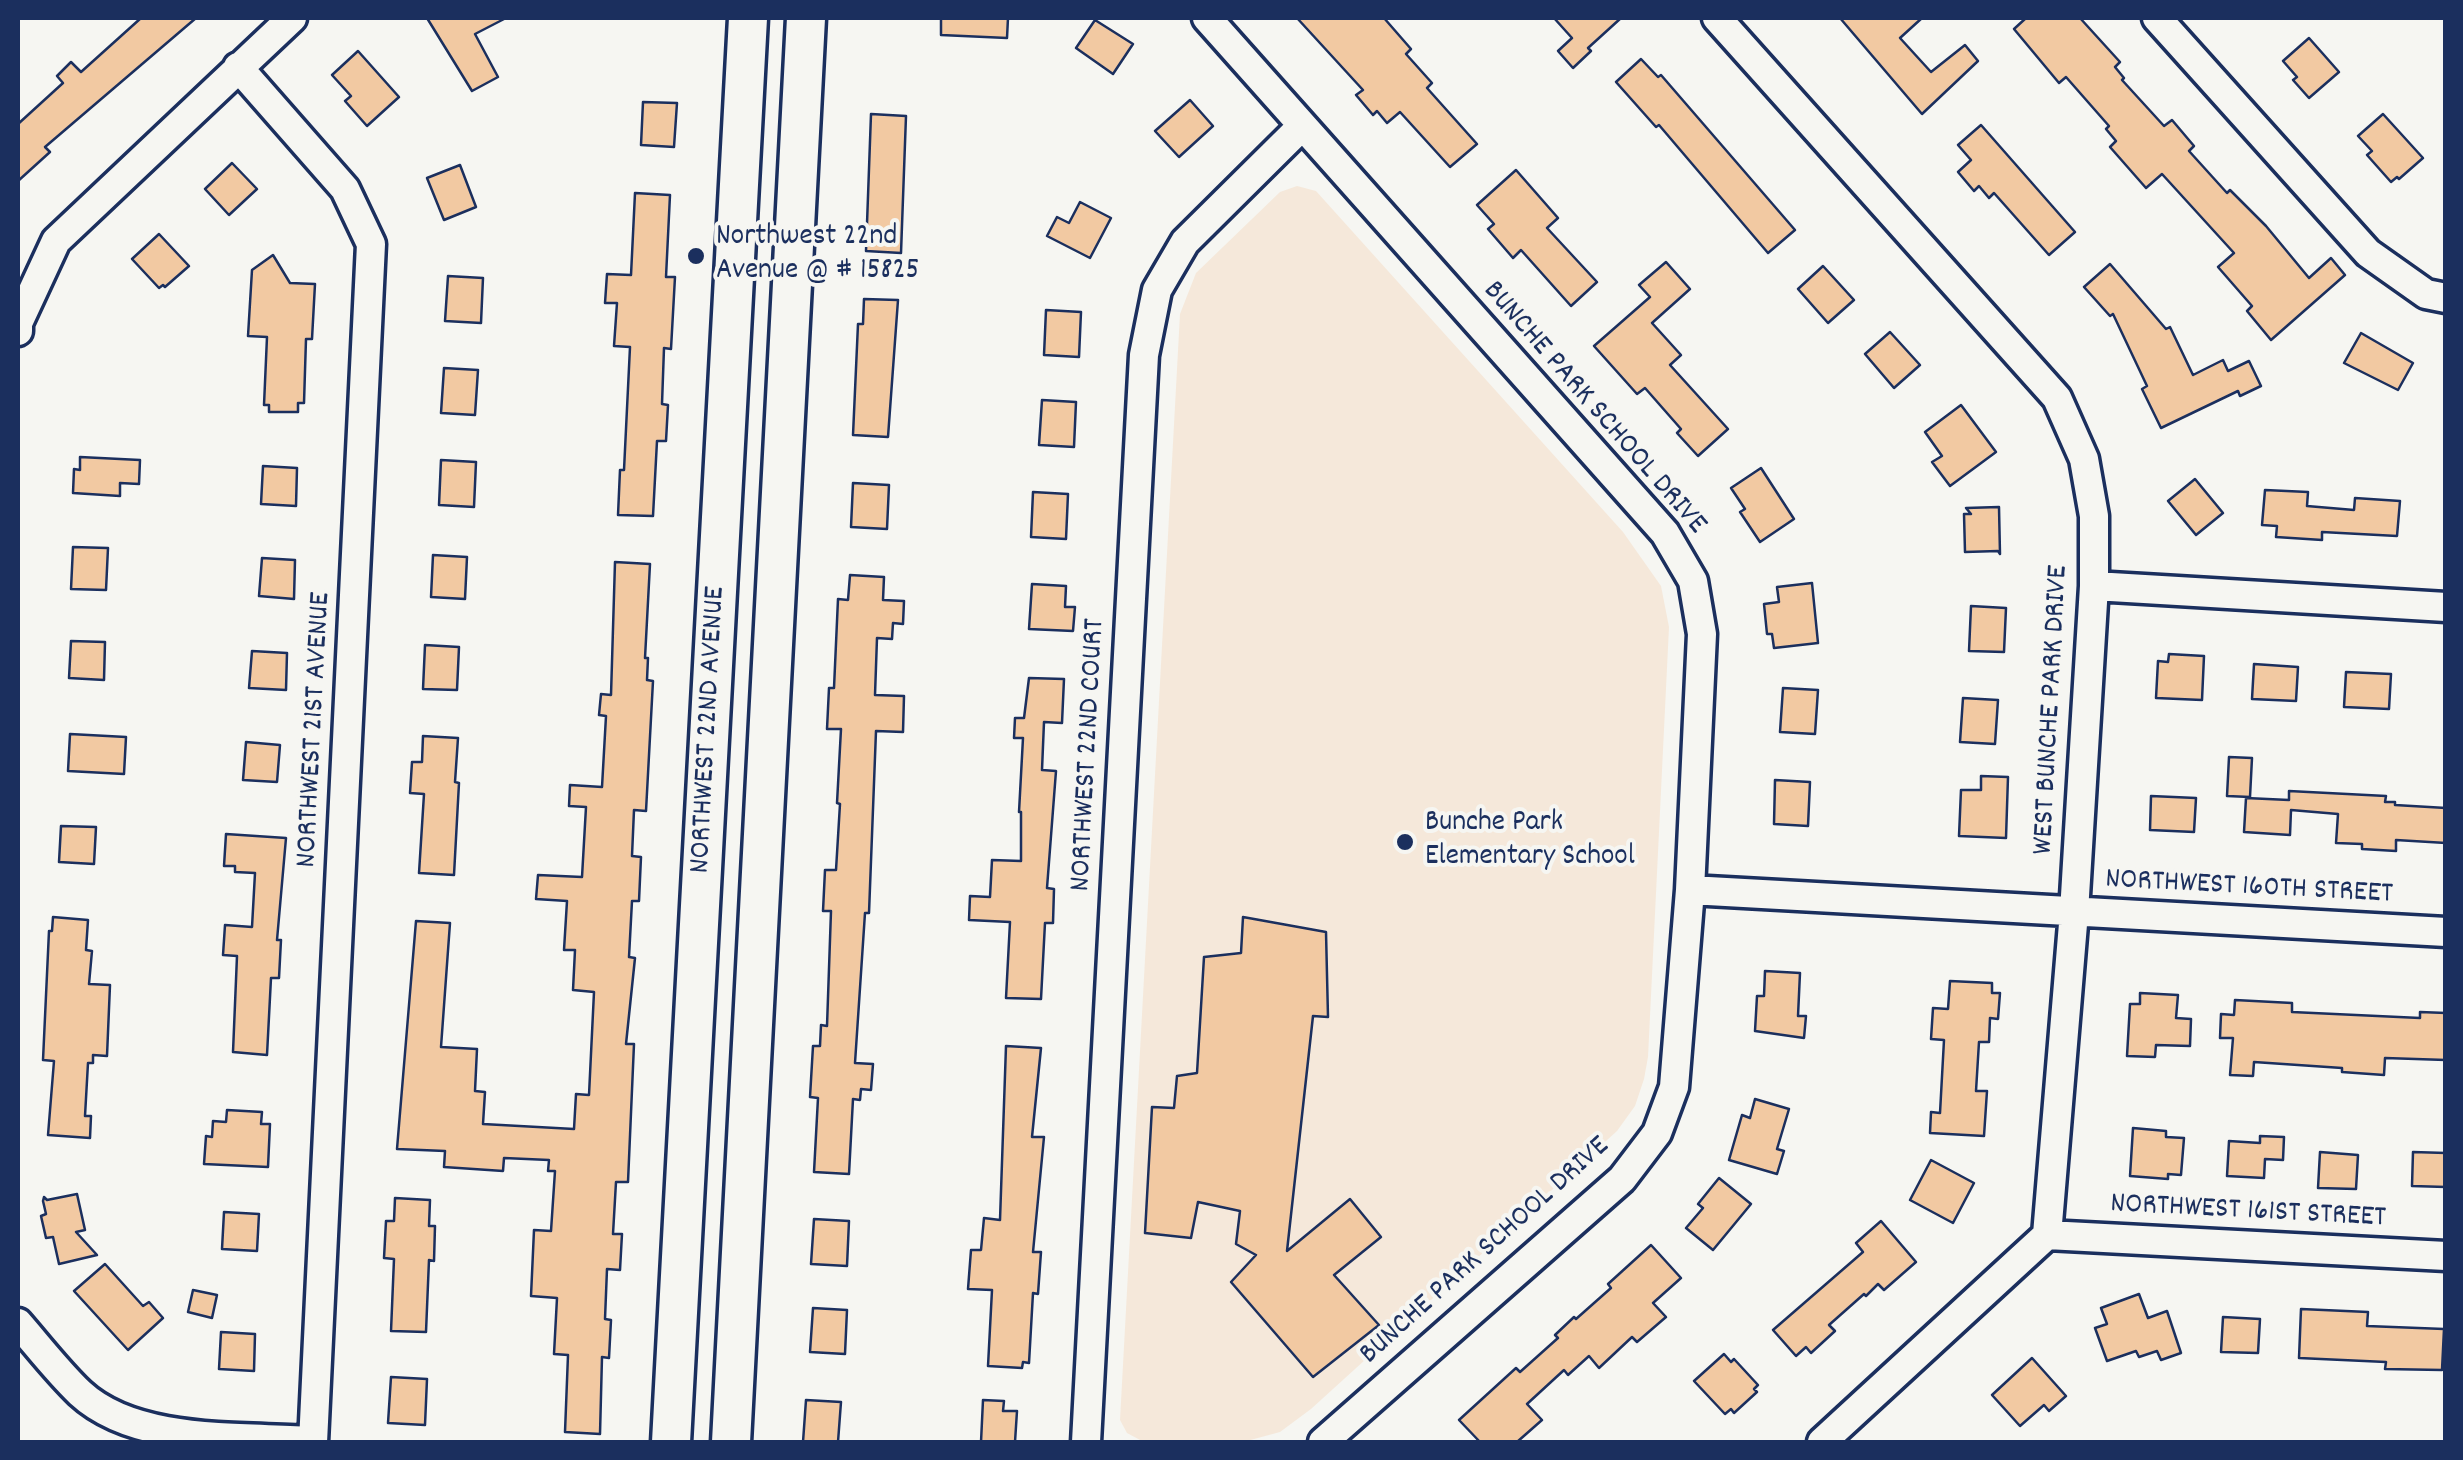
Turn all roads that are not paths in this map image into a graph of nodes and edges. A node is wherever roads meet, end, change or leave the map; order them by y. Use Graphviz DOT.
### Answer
graph roads {
  1 [pos="292,18"];
  2 [pos="748,18"];
  3 [pos="806,18"];
  4 [pos="1207,18"];
  5 [pos="1717,18"];
  6 [pos="2157,18"];
  7 [pos="238,67"];
  8 [pos="1302,127"];
  9 [pos="2446,298"];
  10 [pos="18,331"];
  11 [pos="2094,586"];
  12 [pos="2446,608"];
  13 [pos="1690,890"];
  14 [pos="2074,912"];
  15 [pos="2446,932"];
  16 [pos="2047,1234"];
  17 [pos="2446,1256"];
  18 [pos="18,1324"];
  19 [pos="313,1442"];
  20 [pos="671,1442"];
  21 [pos="731,1442"];
  22 [pos="1086,1442"];
  23 [pos="1323,1442"];
  24 [pos="1822,1442"];
  1 -- 7 [label="street"];
  2 -- 20 [label="main road, NORTHWEST 22ND AVENUE"];
  3 -- 21 [label="main road, NORTHWEST 22ND AVENUE"];
  4 -- 8 [label="street, BUNCHE PARK SCHOOL DRIVE"];
  5 -- 11 [label="street, WEST BUNCHE PARK DRIVE"];
  6 -- 9 [label="street"];
  7 -- 10 [label="street"];
  7 -- 19 [label="street, NORTHWEST 21ST AVENUE"];
  8 -- 13 [label="street, BUNCHE PARK SCHOOL DRIVE"];
  8 -- 22 [label="street, NORTHWEST 22ND COURT"];
  11 -- 12 [label="street"];
  11 -- 14 [label="street, WEST BUNCHE PARK DRIVE"];
  13 -- 14 [label="street, NORTHWEST 160TH STREET"];
  13 -- 23 [label="street, BUNCHE PARK SCHOOL DRIVE"];
  14 -- 15 [label="street, NORTHWEST 160TH STREET"];
  14 -- 16 [label="street, WEST BUNCHE PARK DRIVE"];
  16 -- 17 [label="street, NORTHWEST 161ST STREET"];
  16 -- 24 [label="street"];
  18 -- 19 [label="street"];
}
